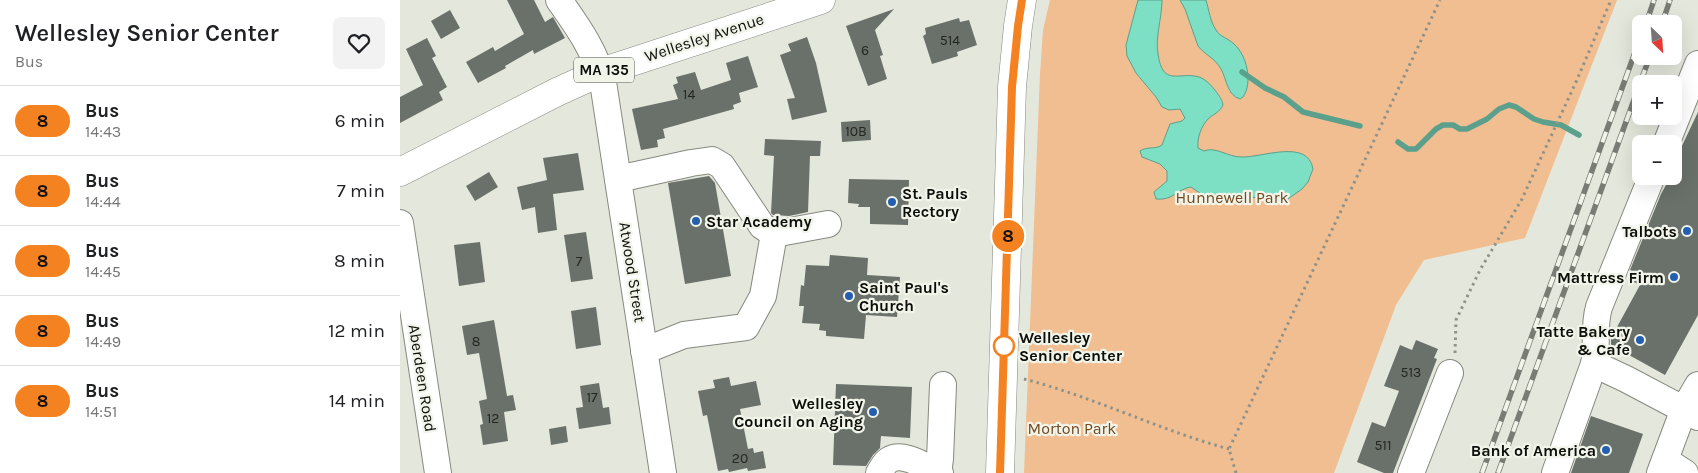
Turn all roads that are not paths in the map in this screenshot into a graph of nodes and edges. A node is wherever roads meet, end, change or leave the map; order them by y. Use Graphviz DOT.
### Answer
graph roads {
  1 [pos="559,0"];
  2 [pos="821,0"];
  3 [pos="1022,0"];
  4 [pos="1698,64"];
  5 [pos="601,72"];
  6 [pos="1670,135"];
  7 [pos="400,172"];
  8 [pos="618,178"];
  9 [pos="1648,185"];
  10 [pos="400,223"];
  11 [pos="828,224"];
  12 [pos="774,234"];
  13 [pos="644,351"];
  14 [pos="1594,364"];
  15 [pos="1450,373"];
  16 [pos="943,384"];
  17 [pos="1698,385"];
  18 [pos="1691,413"];
  19 [pos="1670,468"];
  20 [pos="438,473"];
  21 [pos="663,473"];
  22 [pos="879,473"];
  23 [pos="939,473"];
  24 [pos="1000,473"];
  25 [pos="1411,473"];
  26 [pos="1555,473"];
  1 -- 5 [label="street, Atwood Street"];
  2 -- 5 [label="main road, Wellesley Avenue / MA 135"];
  3 -- 24 [label="main road"];
  4 -- 6 [label="street"];
  5 -- 7 [label="main road, Wellesley Avenue / MA 135"];
  5 -- 8 [label="street, Atwood Street"];
  8 -- 12 [label="street"];
  8 -- 13 [label="street, Atwood Street"];
  9 -- 14 [label="street"];
  10 -- 20 [label="street, Aberdeen Road"];
  11 -- 12 [label="street"];
  12 -- 13 [label="street"];
  13 -- 21 [label="street, Atwood Street"];
  14 -- 18 [label="street"];
  14 -- 26 [label="street"];
  15 -- 25 [label="street"];
  16 -- 23 [label="street"];
  17 -- 18 [label="street"];
  18 -- 19 [label="street"];
  22 -- 23 [label="street"];
}
